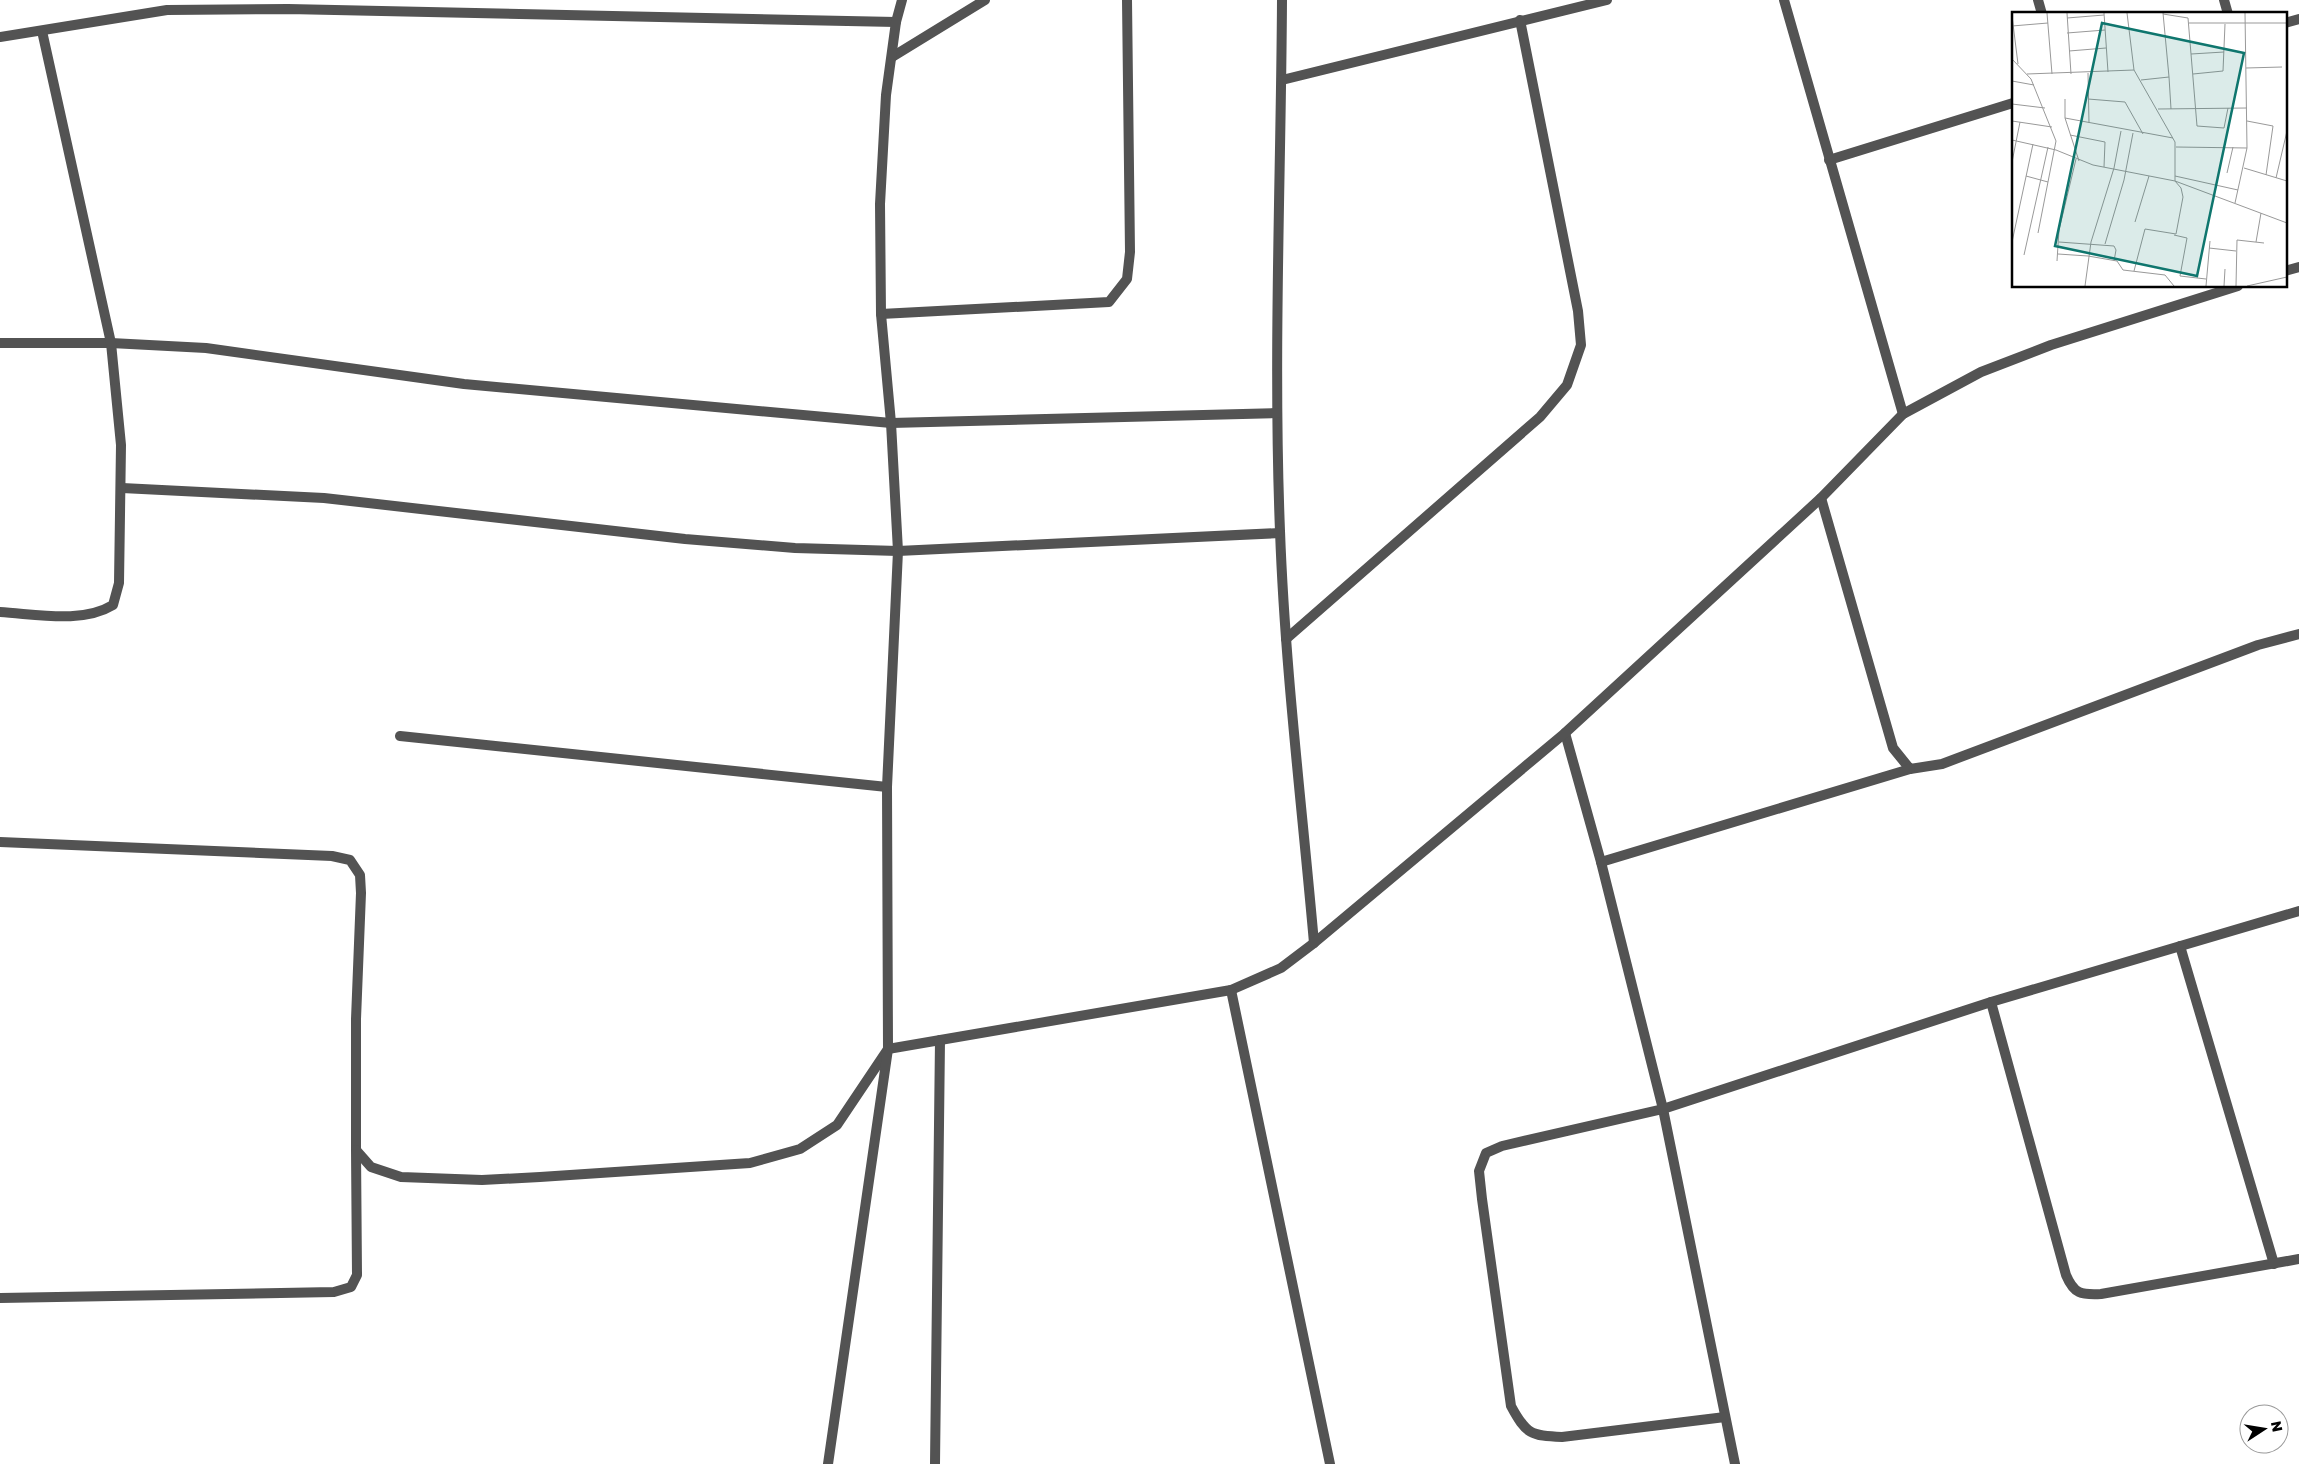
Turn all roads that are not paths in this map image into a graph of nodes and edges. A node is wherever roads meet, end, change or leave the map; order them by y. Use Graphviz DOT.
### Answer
graph roads {
  1 [pos="902,0"];
  2 [pos="985,0"];
  3 [pos="1127,0"];
  4 [pos="1282,0"];
  5 [pos="1607,0"];
  6 [pos="1784,0"];
  7 [pos="2299,19"];
  8 [pos="1520,20"];
  9 [pos="896,22"];
  10 [pos="2286,23"];
  11 [pos="42,31"];
  12 [pos="0,37"];
  13 [pos="892,57"];
  14 [pos="1282,80"];
  15 [pos="2012,103"];
  16 [pos="1829,160"];
  17 [pos="2299,267"];
  18 [pos="2286,271"];
  19 [pos="2232,288"];
  20 [pos="881,314"];
  21 [pos="0,343"];
  22 [pos="110,343"];
  23 [pos="1277,413"];
  24 [pos="1903,414"];
  25 [pos="891,423"];
  26 [pos="122,488"];
  27 [pos="1821,498"];
  28 [pos="1280,533"];
  29 [pos="898,552"];
  30 [pos="0,612"];
  31 [pos="2299,634"];
  32 [pos="1286,639"];
  33 [pos="1565,733"];
  34 [pos="400,736"];
  35 [pos="1910,769"];
  36 [pos="887,787"];
  37 [pos="0,842"];
  38 [pos="1601,862"];
  39 [pos="2299,911"];
  40 [pos="1314,943"];
  41 [pos="2180,946"];
  42 [pos="1231,990"];
  43 [pos="1991,1002"];
  44 [pos="940,1040"];
  45 [pos="888,1049"];
  46 [pos="1664,1109"];
  47 [pos="356,1150"];
  48 [pos="2299,1260"];
  49 [pos="2274,1264"];
  50 [pos="0,1298"];
  51 [pos="1725,1417"];
  52 [pos="828,1464"];
  53 [pos="934,1464"];
  54 [pos="1330,1464"];
  55 [pos="1735,1464"];
  1 -- 9 [label="street"];
  2 -- 13 [label="street"];
  3 -- 20 [label="street"];
  4 -- 14 [label="street"];
  5 -- 8 [label="street"];
  6 -- 16 [label="street"];
  7 -- 10 [label="street"];
  8 -- 14 [label="street"];
  8 -- 32 [label="street"];
  9 -- 11 [label="street"];
  9 -- 13 [label="street"];
  11 -- 12 [label="street"];
  11 -- 22 [label="street"];
  13 -- 20 [label="street"];
  14 -- 23 [label="street"];
  15 -- 16 [label="street"];
  16 -- 24 [label="street"];
  17 -- 18 [label="street"];
  19 -- 24 [label="street"];
  20 -- 25 [label="street"];
  21 -- 22 [label="street"];
  22 -- 25 [label="street"];
  22 -- 26 [label="street"];
  23 -- 25 [label="street"];
  23 -- 28 [label="street"];
  24 -- 27 [label="street"];
  25 -- 29 [label="street"];
  26 -- 29 [label="street"];
  26 -- 30 [label="street"];
  27 -- 33 [label="street"];
  27 -- 35 [label="street"];
  28 -- 29 [label="street"];
  28 -- 32 [label="street"];
  29 -- 36 [label="street"];
  31 -- 35 [label="street"];
  32 -- 40 [label="street"];
  33 -- 38 [label="street"];
  33 -- 40 [label="street"];
  34 -- 36 [label="street"];
  35 -- 38 [label="street"];
  36 -- 45 [label="street"];
  37 -- 47 [label="street"];
  38 -- 46 [label="street"];
  39 -- 41 [label="street"];
  40 -- 42 [label="street"];
  41 -- 43 [label="street"];
  41 -- 49 [label="street"];
  42 -- 44 [label="street"];
  42 -- 54 [label="street"];
  43 -- 46 [label="street"];
  43 -- 49 [label="street"];
  44 -- 45 [label="street"];
  44 -- 53 [label="street"];
  45 -- 47 [label="street"];
  45 -- 52 [label="street"];
  46 -- 51 [label="street"];
  46 -- 51 [label="street"];
  47 -- 50 [label="street"];
  48 -- 49 [label="street"];
  51 -- 55 [label="street"];
}
